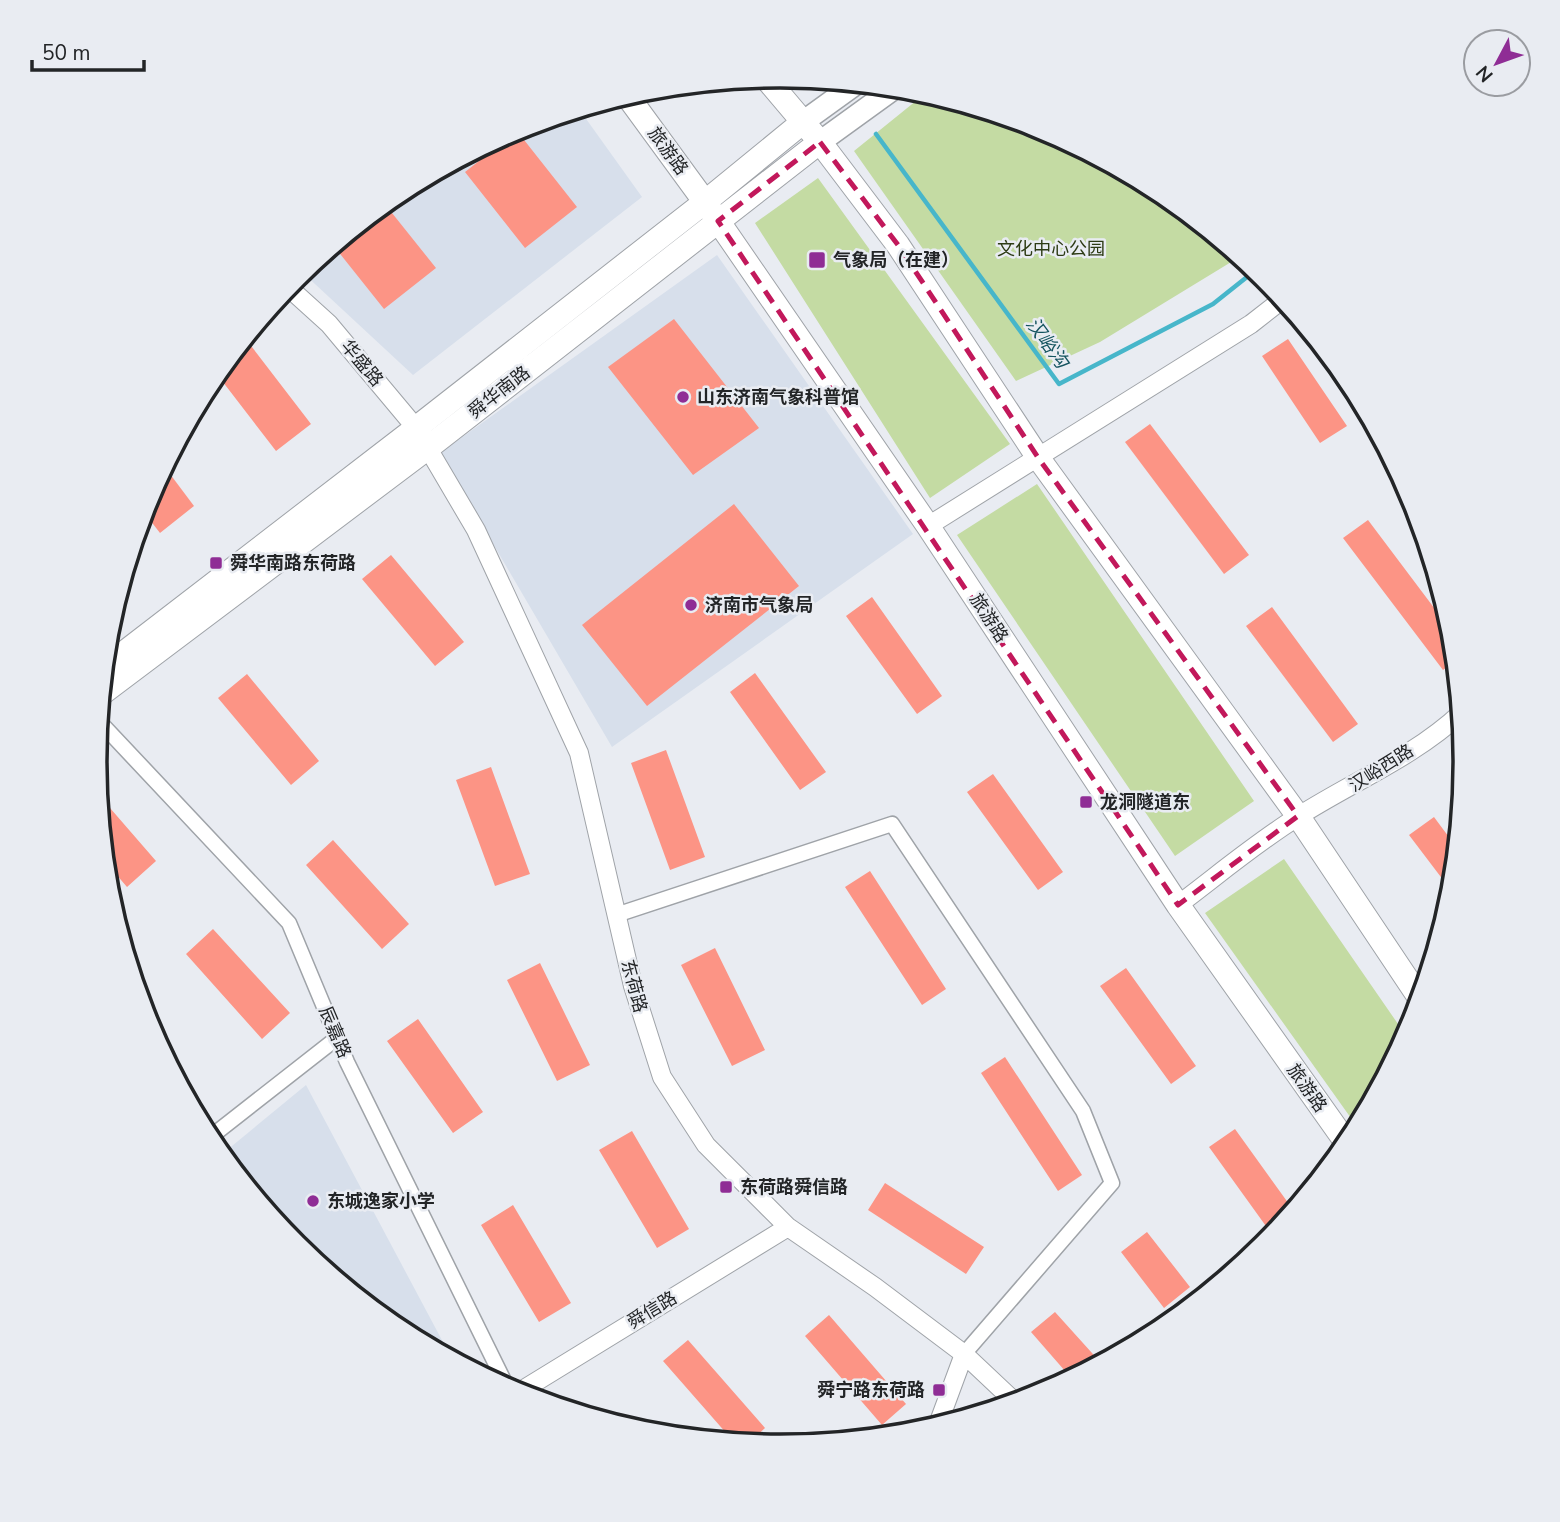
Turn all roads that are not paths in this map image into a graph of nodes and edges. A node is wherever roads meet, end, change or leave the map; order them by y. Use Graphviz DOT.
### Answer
graph roads {
  1 [pos="774,88"];
  2 [pos="846,91"];
  3 [pos="884,96"];
  4 [pos="633,104"];
  5 [pos="803,122"];
  6 [pos="820,142"];
  7 [pos="705,202"];
  8 [pos="718,221"];
  9 [pos="296,294"];
  10 [pos="1275,305"];
  11 [pos="422,438"];
  12 [pos="1039,459"];
  13 [pos="929,526"];
  14 [pos="114,660"];
  15 [pos="111,686"];
  16 [pos="1452,721"];
  17 [pos="108,730"];
  18 [pos="1298,816"];
  19 [pos="1178,905"];
  20 [pos="617,915"];
  21 [pos="1414,989"];
  22 [pos="337,1038"];
  23 [pos="218,1131"];
  24 [pos="1340,1134"];
  25 [pos="788,1227"];
  26 [pos="964,1354"];
  27 [pos="500,1373"];
  28 [pos="529,1386"];
  29 [pos="1007,1395"];
  30 [pos="941,1415"];
  1 -- 5 [label="main road"];
  2 -- 5 [label="main road, 舜华南路"];
  3 -- 6 [label="main road, 舜华南路"];
  4 -- 7 [label="main road, 旅游路"];
  5 -- 6 [label="main road"];
  5 -- 7 [label="main road, 舜华南路"];
  6 -- 8 [label="main road, 舜华南路"];
  6 -- 12 [label="main road"];
  7 -- 8 [label="main road, 旅游路"];
  7 -- 11 [label="main road, 舜华南路"];
  8 -- 11 [label="main road, 舜华南路"];
  8 -- 13 [label="main road, 旅游路"];
  9 -- 11 [label="street, 华盛路"];
  10 -- 12 [label="street"];
  11 -- 14 [label="main road, 舜华南路"];
  11 -- 15 [label="main road, 舜华南路"];
  11 -- 20 [label="street, 东荷路"];
  12 -- 13 [label="street"];
  12 -- 18 [label="main road"];
  13 -- 19 [label="main road, 旅游路"];
  16 -- 18 [label="street, 汉峪西路"];
  17 -- 22 [label="street, 辰嘉路"];
  18 -- 19 [label="street, 汉峪西路"];
  18 -- 21 [label="main road"];
  19 -- 24 [label="main road, 旅游路"];
  20 -- 25 [label="street, 东荷路"];
  20 -- 26 [label="street"];
  22 -- 23 [label="street"];
  22 -- 27 [label="street, 辰嘉路"];
  25 -- 26 [label="street, 东荷路"];
  25 -- 28 [label="street, 舜信路"];
  26 -- 29 [label="street, 东荷路"];
  26 -- 30 [label="street"];
}
